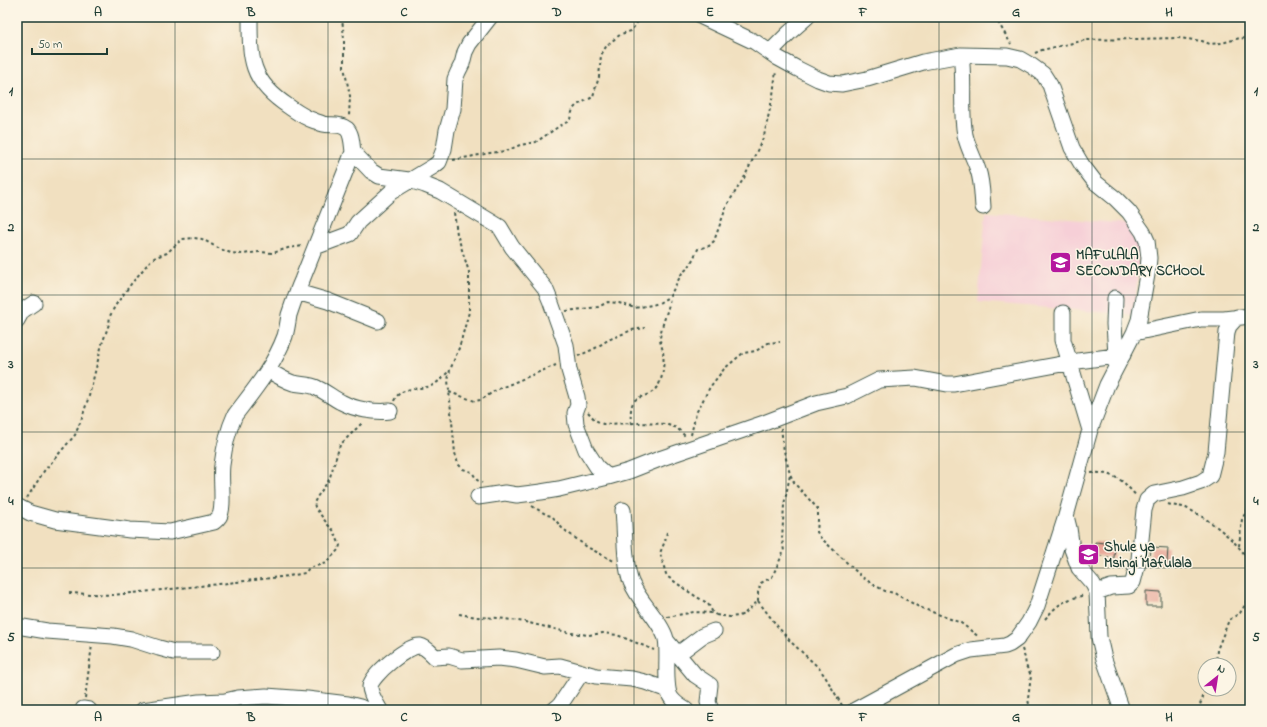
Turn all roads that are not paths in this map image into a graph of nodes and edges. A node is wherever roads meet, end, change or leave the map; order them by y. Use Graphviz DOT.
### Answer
graph roads {
  1 [pos="250,17"];
  2 [pos="490,17"];
  3 [pos="702,17"];
  4 [pos="807,17"];
  5 [pos="774,55"];
  6 [pos="961,55"];
  7 [pos="353,152"];
  8 [pos="409,180"];
  9 [pos="983,207"];
  10 [pos="316,245"];
  11 [pos="297,292"];
  12 [pos="1115,298"];
  13 [pos="34,303"];
  14 [pos="1063,313"];
  15 [pos="1244,316"];
  16 [pos="17,320"];
  17 [pos="378,321"];
  18 [pos="1134,333"];
  19 [pos="1119,355"];
  20 [pos="1069,362"];
  21 [pos="268,370"];
  22 [pos="383,411"];
  23 [pos="1090,430"];
  24 [pos="608,477"];
  25 [pos="478,498"];
  26 [pos="19,506"];
  27 [pos="623,510"];
  28 [pos="1066,516"];
  29 [pos="1097,592"];
  30 [pos="17,626"];
  31 [pos="714,631"];
  32 [pos="212,652"];
  33 [pos="673,655"];
  34 [pos="582,672"];
  35 [pos="668,690"];
  36 [pos="143,710"];
  37 [pos="366,710"];
  38 [pos="380,710"];
  39 [pos="554,710"];
  40 [pos="686,710"];
  41 [pos="711,710"];
  42 [pos="855,710"];
  43 [pos="1122,710"];
  1 -- 7 [label="street"];
  2 -- 8 [label="street"];
  3 -- 5 [label="street"];
  4 -- 5 [label="street"];
  5 -- 6 [label="street"];
  6 -- 9 [label="street"];
  6 -- 18 [label="street"];
  7 -- 8 [label="street"];
  7 -- 10 [label="street"];
  8 -- 10 [label="street"];
  8 -- 24 [label="street"];
  10 -- 11 [label="street"];
  11 -- 17 [label="street"];
  11 -- 21 [label="street"];
  12 -- 19 [label="street"];
  13 -- 16 [label="street"];
  14 -- 20 [label="street"];
  15 -- 18 [label="street"];
  15 -- 29 [label="street"];
  18 -- 19 [label="street"];
  19 -- 20 [label="street"];
  19 -- 23 [label="street"];
  20 -- 23 [label="street"];
  20 -- 24 [label="street"];
  21 -- 22 [label="street"];
  21 -- 26 [label="street"];
  23 -- 28 [label="street"];
  24 -- 25 [label="street"];
  27 -- 33 [label="street"];
  28 -- 29 [label="street"];
  28 -- 42 [label="street"];
  29 -- 43 [label="street"];
  30 -- 32 [label="street"];
  31 -- 33 [label="street"];
  33 -- 35 [label="street"];
  33 -- 41 [label="street"];
  34 -- 35 [label="street"];
  34 -- 38 [label="street"];
  34 -- 39 [label="street"];
  35 -- 40 [label="street"];
  36 -- 37 [label="street"];
}
